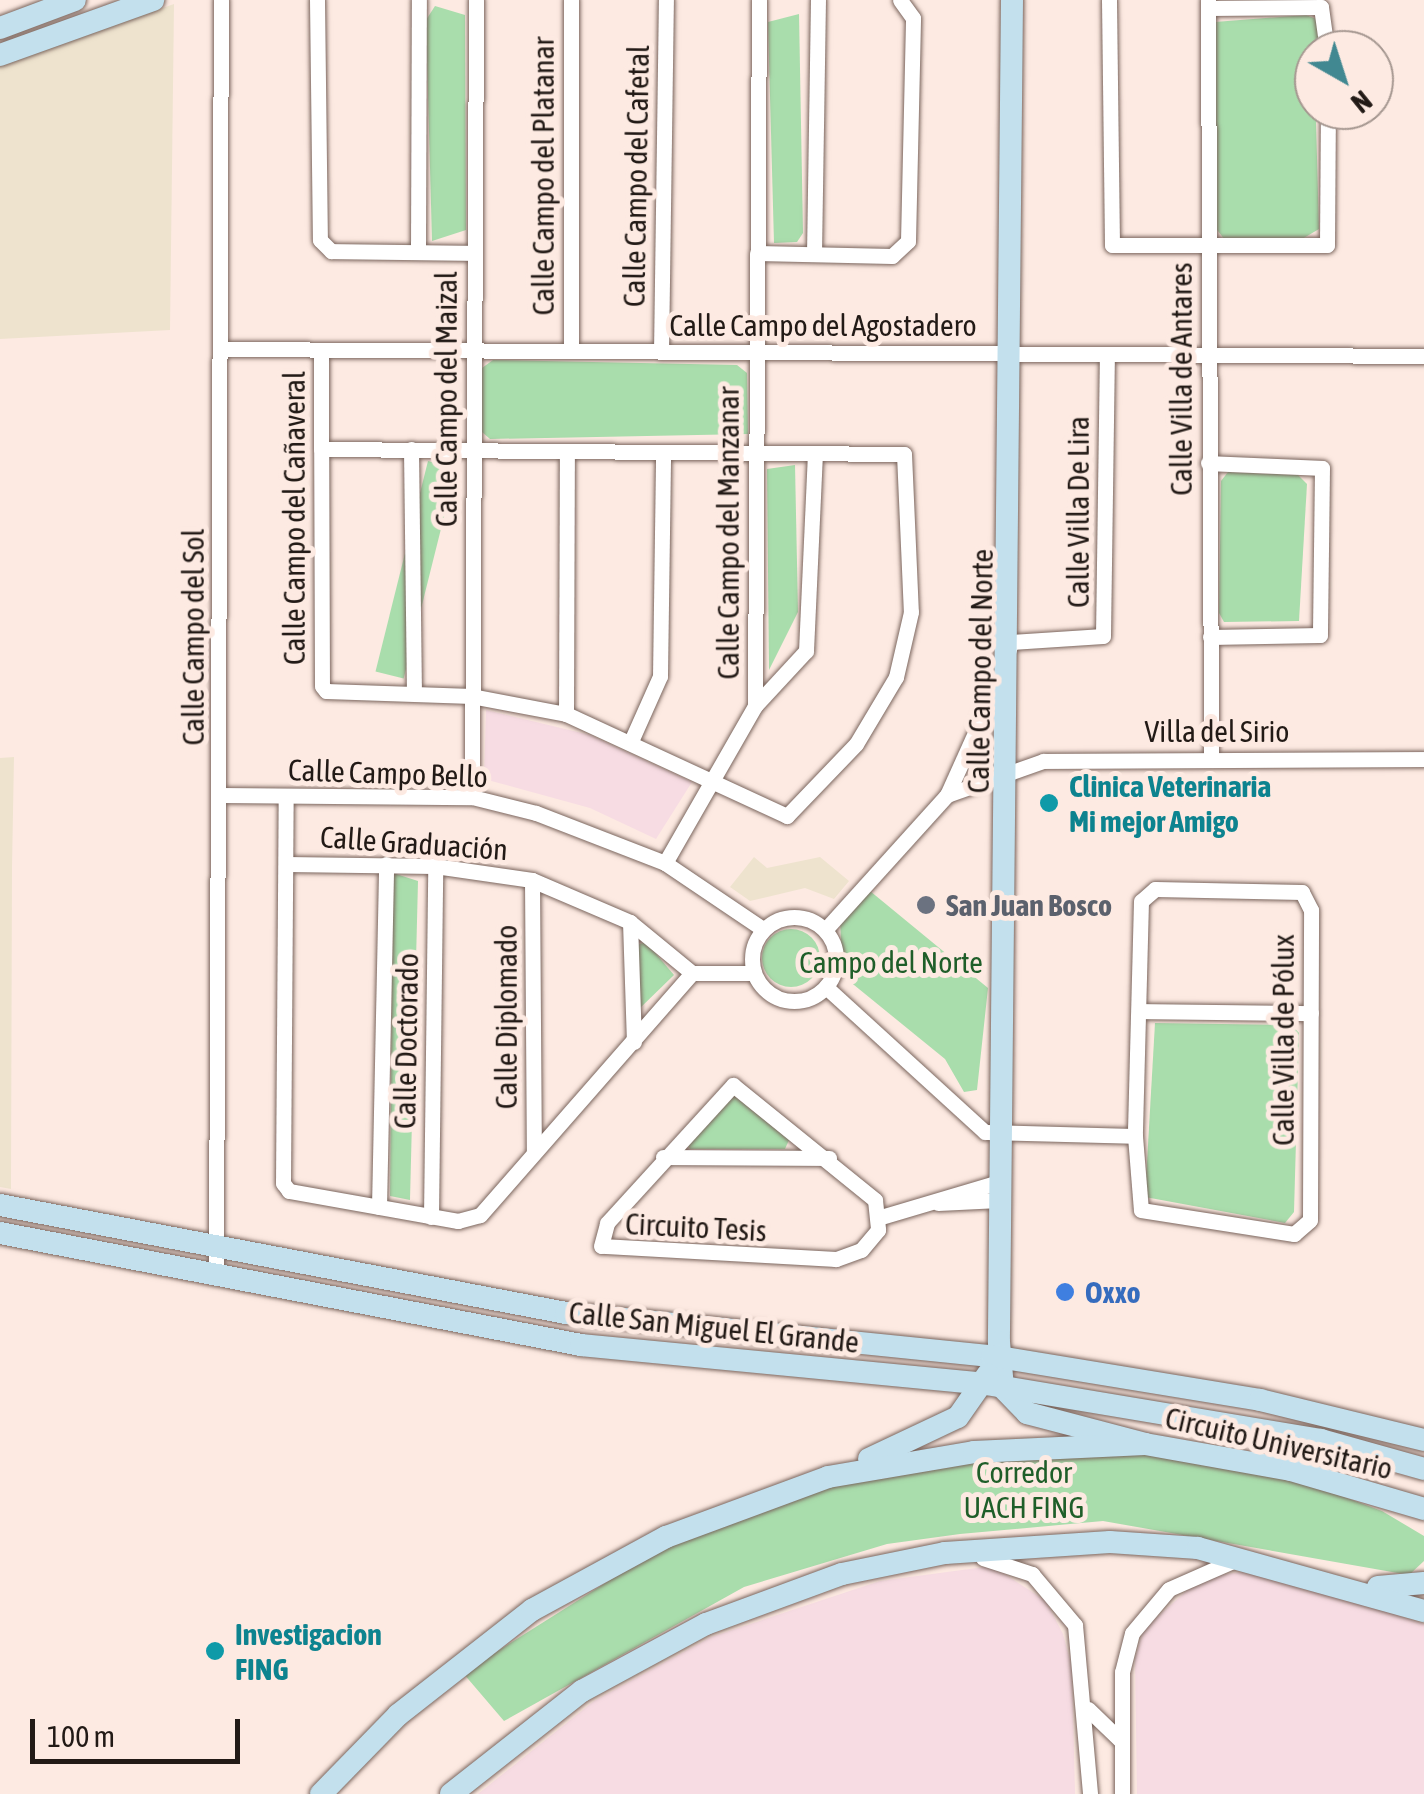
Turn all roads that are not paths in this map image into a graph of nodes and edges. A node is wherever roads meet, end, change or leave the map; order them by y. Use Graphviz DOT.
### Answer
graph roads {
  1 [pos="75,0"];
  2 [pos="153,0"];
  3 [pos="220,0"];
  4 [pos="317,0"];
  5 [pos="419,0"];
  6 [pos="476,0"];
  7 [pos="570,0"];
  8 [pos="666,0"];
  9 [pos="759,0"];
  10 [pos="818,0"];
  11 [pos="900,0"];
  12 [pos="1012,0"];
  13 [pos="1109,0"];
  14 [pos="1208,4"];
  15 [pos="0,28"];
  16 [pos="1324,30"];
  17 [pos="0,55"];
  18 [pos="1328,130"];
  19 [pos="1208,246"];
  20 [pos="418,252"];
  21 [pos="474,254"];
  22 [pos="757,254"];
  23 [pos="814,254"];
  24 [pos="222,349"];
  25 [pos="321,350"];
  26 [pos="474,351"];
  27 [pos="571,351"];
  28 [pos="661,352"];
  29 [pos="757,352"];
  30 [pos="1012,354"];
  31 [pos="1107,354"];
  32 [pos="1207,355"];
  33 [pos="1424,356"];
  34 [pos="321,449"];
  35 [pos="411,450"];
  36 [pos="474,450"];
  37 [pos="567,452"];
  38 [pos="663,453"];
  39 [pos="816,454"];
  40 [pos="756,455"];
  41 [pos="1208,463"];
  42 [pos="1210,637"];
  43 [pos="1011,642"];
  44 [pos="414,693"];
  45 [pos="472,696"];
  46 [pos="755,706"];
  47 [pos="566,714"];
  48 [pos="632,739"];
  49 [pos="1211,758"];
  50 [pos="1424,759"];
  51 [pos="1010,767"];
  52 [pos="714,778"];
  53 [pos="221,795"];
  54 [pos="947,795"];
  55 [pos="286,796"];
  56 [pos="472,798"];
  57 [pos="665,863"];
  58 [pos="286,864"];
  59 [pos="386,864"];
  60 [pos="435,866"];
  61 [pos="532,880"];
  62 [pos="630,922"];
  63 [pos="763,929"];
  64 [pos="825,930"];
  65 [pos="752,952"];
  66 [pos="691,969"];
  67 [pos="754,973"];
  68 [pos="826,987"];
  69 [pos="1141,1010"];
  70 [pos="1311,1014"];
  71 [pos="634,1042"];
  72 [pos="1000,1135"];
  73 [pos="1135,1136"];
  74 [pos="534,1153"];
  75 [pos="663,1157"];
  76 [pos="829,1158"];
  77 [pos="999,1191"];
  78 [pos="0,1205"];
  79 [pos="379,1207"];
  80 [pos="431,1216"];
  81 [pos="881,1218"];
  82 [pos="0,1233"];
  83 [pos="217,1249"];
  84 [pos="216,1274"];
  85 [pos="999,1352"];
  86 [pos="995,1386"];
  87 [pos="1424,1440"];
  88 [pos="1146,1444"];
  89 [pos="1424,1469"];
  90 [pos="828,1477"];
  91 [pos="1420,1510"];
  92 [pos="945,1552"];
  93 [pos="1246,1557"];
  94 [pos="1424,1583"];
  95 [pos="1345,1584"];
  96 [pos="1424,1611"];
  97 [pos="1088,1709"];
  98 [pos="1122,1742"];
  99 [pos="321,1794"];
  100 [pos="451,1794"];
  101 [pos="1090,1794"];
  102 [pos="1122,1794"];
  1 -- 15 [label="street"];
  2 -- 17 [label="street"];
  3 -- 24 [label="street, Calle Campo del Sol"];
  4 -- 20 [label="street"];
  5 -- 20 [label="street"];
  6 -- 21 [label="street, Calle Campo del Maizal"];
  7 -- 27 [label="street, Calle Campo del Platanar"];
  8 -- 28 [label="street, Calle Campo del Cafetal"];
  9 -- 22 [label="street, Calle Campo del Manzanar"];
  10 -- 23 [label="street"];
  11 -- 23 [label="street"];
  12 -- 30 [label="street, Calle Campo del Norte"];
  13 -- 19 [label="street"];
  14 -- 16 [label="street"];
  14 -- 19 [label="street, Calle Villa de Antares"];
  18 -- 19 [label="street"];
  19 -- 32 [label="street, Calle Villa de Antares"];
  20 -- 21 [label="street"];
  21 -- 26 [label="street, Calle Campo del Maizal"];
  22 -- 23 [label="street"];
  22 -- 29 [label="street, Calle Campo del Manzanar"];
  24 -- 25 [label="street, Calle Campo del Agostadero"];
  24 -- 53 [label="street, Calle Campo del Sol"];
  25 -- 26 [label="street, Calle Campo del Agostadero"];
  25 -- 34 [label="street, Calle Campo del Cañaveral"];
  26 -- 27 [label="street, Calle Campo del Agostadero"];
  26 -- 36 [label="street, Calle Campo del Maizal"];
  27 -- 28 [label="street, Calle Campo del Agostadero"];
  28 -- 29 [label="street, Calle Campo del Agostadero"];
  29 -- 30 [label="street, Calle Campo del Agostadero"];
  29 -- 40 [label="street, Calle Campo del Manzanar"];
  30 -- 31 [label="street, Calle Campo del Agostadero"];
  30 -- 43 [label="street, Calle Campo del Norte"];
  31 -- 32 [label="street, Calle Campo del Agostadero"];
  31 -- 43 [label="street, Calle Villa De Lira"];
  32 -- 33 [label="street, Calle Campo del Agostadero"];
  32 -- 41 [label="street, Calle Villa de Antares"];
  34 -- 35 [label="street, Calle Campo del Cañaveral"];
  34 -- 44 [label="street, Calle Campo del Cañaveral"];
  35 -- 36 [label="street, Calle Campo del Cañaveral"];
  35 -- 44 [label="street"];
  36 -- 37 [label="street, Calle Campo del Cañaveral"];
  36 -- 45 [label="street, Calle Campo del Maizal"];
  37 -- 38 [label="street, Calle Campo del Cañaveral"];
  37 -- 47 [label="street"];
  38 -- 40 [label="street, Calle Campo del Cañaveral"];
  38 -- 48 [label="street"];
  39 -- 40 [label="street, Calle Campo del Cañaveral"];
  39 -- 46 [label="street"];
  39 -- 52 [label="street, Calle Campo del Cañaveral"];
  40 -- 46 [label="street, Calle Campo del Manzanar"];
  41 -- 42 [label="street, Calle Villa de Antares"];
  41 -- 42 [label="street"];
  42 -- 49 [label="street, Calle Villa de Antares"];
  43 -- 51 [label="street, Calle Campo del Norte"];
  43 -- 54 [label="street, Calle Campo del Norte"];
  44 -- 45 [label="street, Calle Campo del Cañaveral"];
  45 -- 47 [label="street, Calle Campo del Cañaveral"];
  45 -- 56 [label="street, Calle Campo del Maizal"];
  46 -- 52 [label="street"];
  47 -- 48 [label="street, Calle Campo del Cañaveral"];
  48 -- 52 [label="street, Calle Campo del Cañaveral"];
  49 -- 50 [label="street, Villa del Sirio"];
  49 -- 51 [label="street, Villa del Sirio"];
  51 -- 54 [label="street, Calle Campo del Norte"];
  51 -- 72 [label="street, Calle Campo del Norte"];
  52 -- 57 [label="street"];
  53 -- 55 [label="street, Calle Campo Bello"];
  53 -- 83 [label="street, Calle Campo del Sol"];
  54 -- 64 [label="street, Calle Campo del Norte"];
  55 -- 56 [label="street, Calle Campo Bello"];
  55 -- 58 [label="street, Calle Graduación"];
  56 -- 57 [label="street, Calle Campo Bello"];
  57 -- 63 [label="street, Calle Campo Bello"];
  58 -- 59 [label="street, Calle Graduación"];
  58 -- 79 [label="street, Calle Graduación"];
  59 -- 60 [label="street, Calle Graduación"];
  59 -- 79 [label="street, Calle Doctorado"];
  60 -- 61 [label="street, Calle Graduación"];
  60 -- 80 [label="street, Calle Doctorado"];
  61 -- 62 [label="street, Calle Graduación"];
  61 -- 74 [label="street, Calle Diplomado"];
  62 -- 66 [label="street, Calle Graduación"];
  62 -- 71 [label="street"];
  63 -- 64 [label="street"];
  63 -- 65 [label="street"];
  64 -- 68 [label="street"];
  65 -- 66 [label="street"];
  65 -- 67 [label="street"];
  66 -- 67 [label="street"];
  66 -- 71 [label="street"];
  67 -- 68 [label="street"];
  68 -- 72 [label="street"];
  69 -- 70 [label="street"];
  69 -- 70 [label="street, Calle Villa de Pólux"];
  69 -- 73 [label="street, Calle Villa de Pólux"];
  70 -- 73 [label="street, Calle Villa de Pólux"];
  71 -- 74 [label="street"];
  72 -- 73 [label="street"];
  72 -- 77 [label="street, Calle Campo del Norte"];
  74 -- 80 [label="street"];
  75 -- 76 [label="street"];
  75 -- 76 [label="street, Circuito Tesis"];
  75 -- 81 [label="street, Circuito Tesis"];
  76 -- 81 [label="street, Circuito Tesis"];
  77 -- 81 [label="street"];
  77 -- 85 [label="street, Calle Campo del Norte"];
  78 -- 83 [label="street, Calle San Miguel El Grande"];
  79 -- 80 [label="street"];
  82 -- 84 [label="street, Calle San Miguel El Grande"];
  83 -- 84 [label="street, Calle Campo del Sol"];
  83 -- 85 [label="street, Calle San Miguel El Grande"];
  84 -- 86 [label="street, Calle San Miguel El Grande"];
  85 -- 86 [label="street, Calle Campo del Norte"];
  85 -- 87 [label="street, Calle San Miguel El Grande"];
  86 -- 88 [label="street"];
  86 -- 89 [label="street, Calle San Miguel El Grande"];
  86 -- 90 [label="street"];
  88 -- 90 [label="street, Circuito Universitario"];
  88 -- 91 [label="street, Circuito Universitario"];
  90 -- 99 [label="street, Circuito Universitario"];
  92 -- 93 [label="street"];
  92 -- 97 [label="street"];
  92 -- 100 [label="street"];
  93 -- 95 [label="street"];
  93 -- 98 [label="street"];
  94 -- 95 [label="street"];
  95 -- 96 [label="street"];
  97 -- 98 [label="street"];
  97 -- 101 [label="street"];
  98 -- 102 [label="street"];
}
